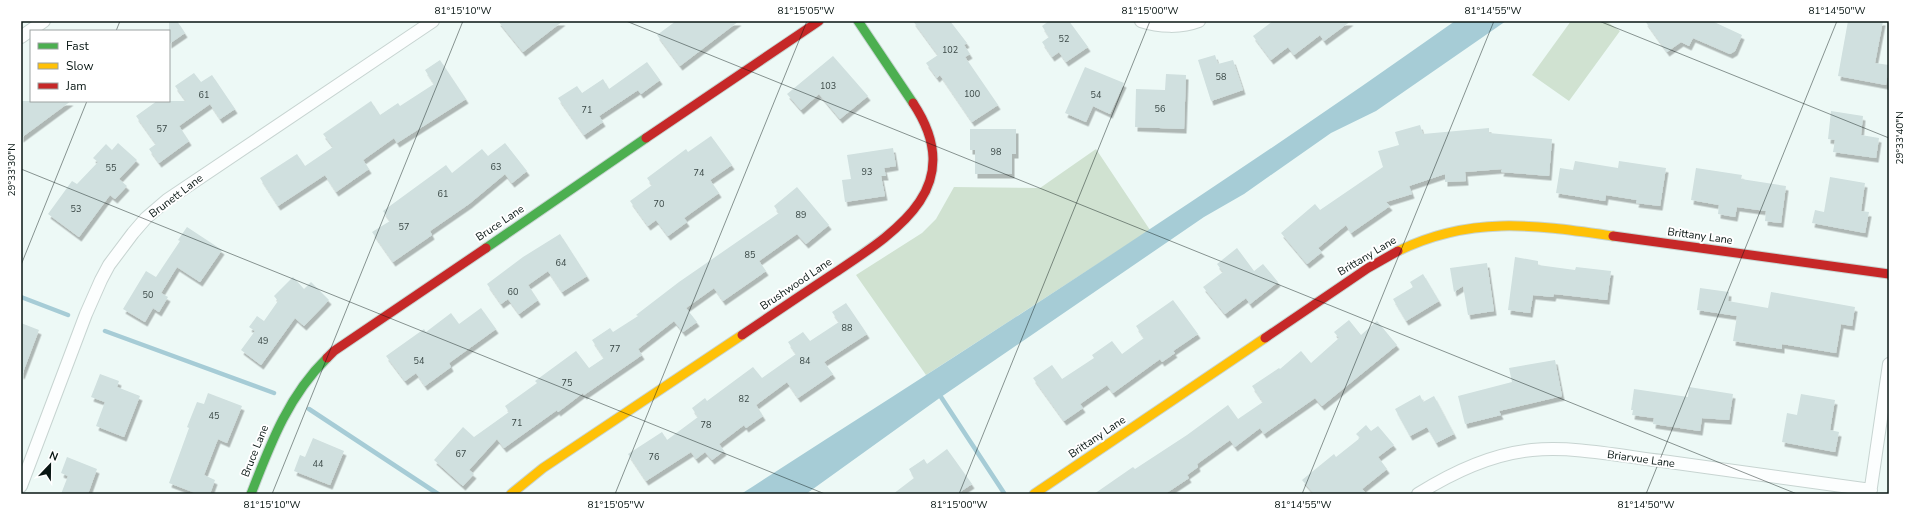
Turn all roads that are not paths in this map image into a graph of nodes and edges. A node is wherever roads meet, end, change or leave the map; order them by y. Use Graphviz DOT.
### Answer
graph roads {
  1 [pos="44,21"];
  2 [pos="433,21"];
  3 [pos="819,21"];
  4 [pos="858,21"];
  5 [pos="1141,21"];
  6 [pos="1199,21"];
  7 [pos="31,30"];
  8 [pos="30,31"];
  9 [pos="21,37"];
  10 [pos="1889,274"];
  11 [pos="1889,364"];
  12 [pos="21,486"];
  13 [pos="1871,492"];
  14 [pos="251,494"];
  15 [pos="511,494"];
  16 [pos="1034,494"];
  17 [pos="1418,494"];
  1 -- 7 [label="street"];
  2 -- 12 [label="street, Brunett Lane"];
  3 -- 14 [label="street, Bruce Lane"];
  4 -- 15 [label="street, Brushwood Lane"];
  5 -- 6 [label="street"];
  8 -- 9 [label="street"];
  10 -- 16 [label="street, Brittany Lane"];
  11 -- 13 [label="street"];
  13 -- 17 [label="street, Briarvue Lane"];
}
